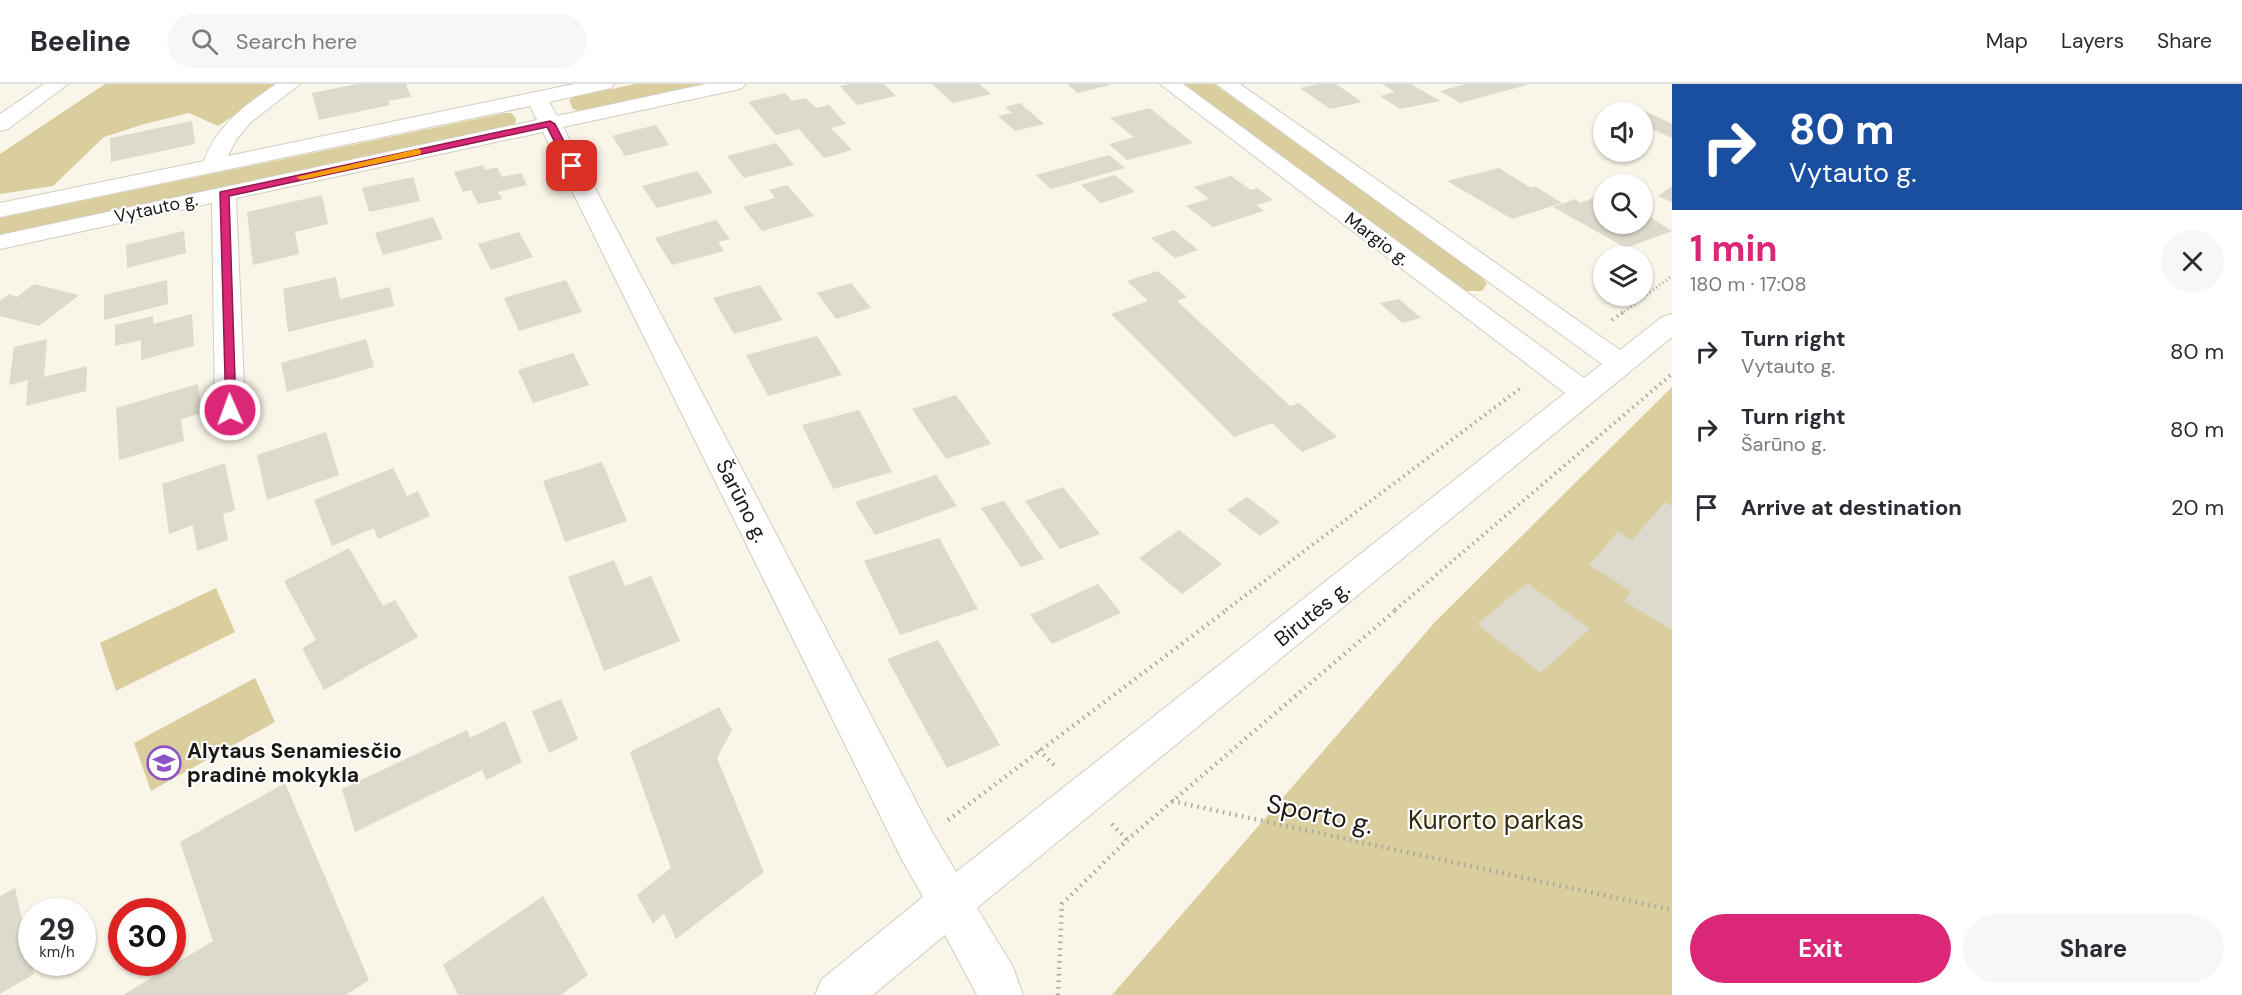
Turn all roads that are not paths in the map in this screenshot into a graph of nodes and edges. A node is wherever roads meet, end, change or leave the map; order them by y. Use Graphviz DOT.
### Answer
graph roads {
  1 [pos="58,84"];
  2 [pos="290,84"];
  3 [pos="604,84"];
  4 [pos="735,84"];
  5 [pos="1170,84"];
  6 [pos="1226,84"];
  7 [pos="544,111"];
  8 [pos="0,124"];
  9 [pos="213,166"];
  10 [pos="224,194"];
  11 [pos="0,210"];
  12 [pos="0,242"];
  13 [pos="1672,323"];
  14 [pos="1621,364"];
  15 [pos="1584,393"];
  16 [pos="230,410"];
  17 [pos="950,903"];
  18 [pos="838,995"];
  19 [pos="1000,995"];
  1 -- 8 [label="street"];
  2 -- 9 [label="street"];
  3 -- 7 [label="street, Vytauto g."];
  4 -- 7 [label="street, Vytauto g."];
  5 -- 15 [label="street, Margio g."];
  6 -- 14 [label="street, Margio g."];
  7 -- 9 [label="street, Vytauto g."];
  7 -- 10 [label="street, Vytauto g."];
  7 -- 17 [label="street, Šarūno g."];
  9 -- 11 [label="street, Vytauto g."];
  10 -- 12 [label="street, Vytauto g."];
  10 -- 16 [label="street"];
  13 -- 14 [label="street, Birutės g."];
  14 -- 15 [label="street, Birutės g."];
  15 -- 17 [label="street, Birutės g."];
  17 -- 18 [label="street, Birutės g."];
  17 -- 19 [label="street"];
}
